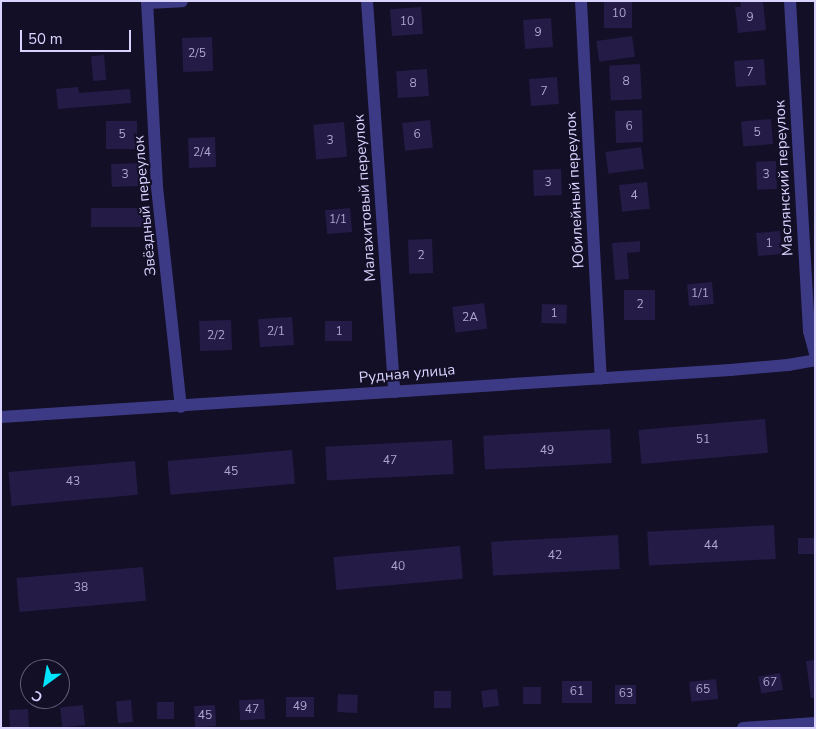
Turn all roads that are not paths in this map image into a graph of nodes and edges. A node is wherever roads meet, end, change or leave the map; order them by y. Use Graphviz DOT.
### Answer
graph roads {
  1 [pos="182,1"];
  2 [pos="367,1"];
  3 [pos="580,1"];
  4 [pos="790,1"];
  5 [pos="147,2"];
  6 [pos="815,353"];
  7 [pos="815,360"];
  8 [pos="601,378"];
  9 [pos="394,392"];
  10 [pos="180,407"];
  11 [pos="1,417"];
  12 [pos="815,723"];
  13 [pos="743,728"];
  1 -- 5 [label="street"];
  2 -- 9 [label="street, Малахитовый переулок"];
  3 -- 8 [label="street, Юбилейный переулок"];
  4 -- 6 [label="street, Маслянский переулок"];
  5 -- 10 [label="street, Звёздный переулок"];
  7 -- 8 [label="street, Рудная улица"];
  8 -- 9 [label="street, Рудная улица"];
  9 -- 10 [label="street, Рудная улица"];
  10 -- 11 [label="street, Рудная улица"];
  12 -- 13 [label="street"];
}
